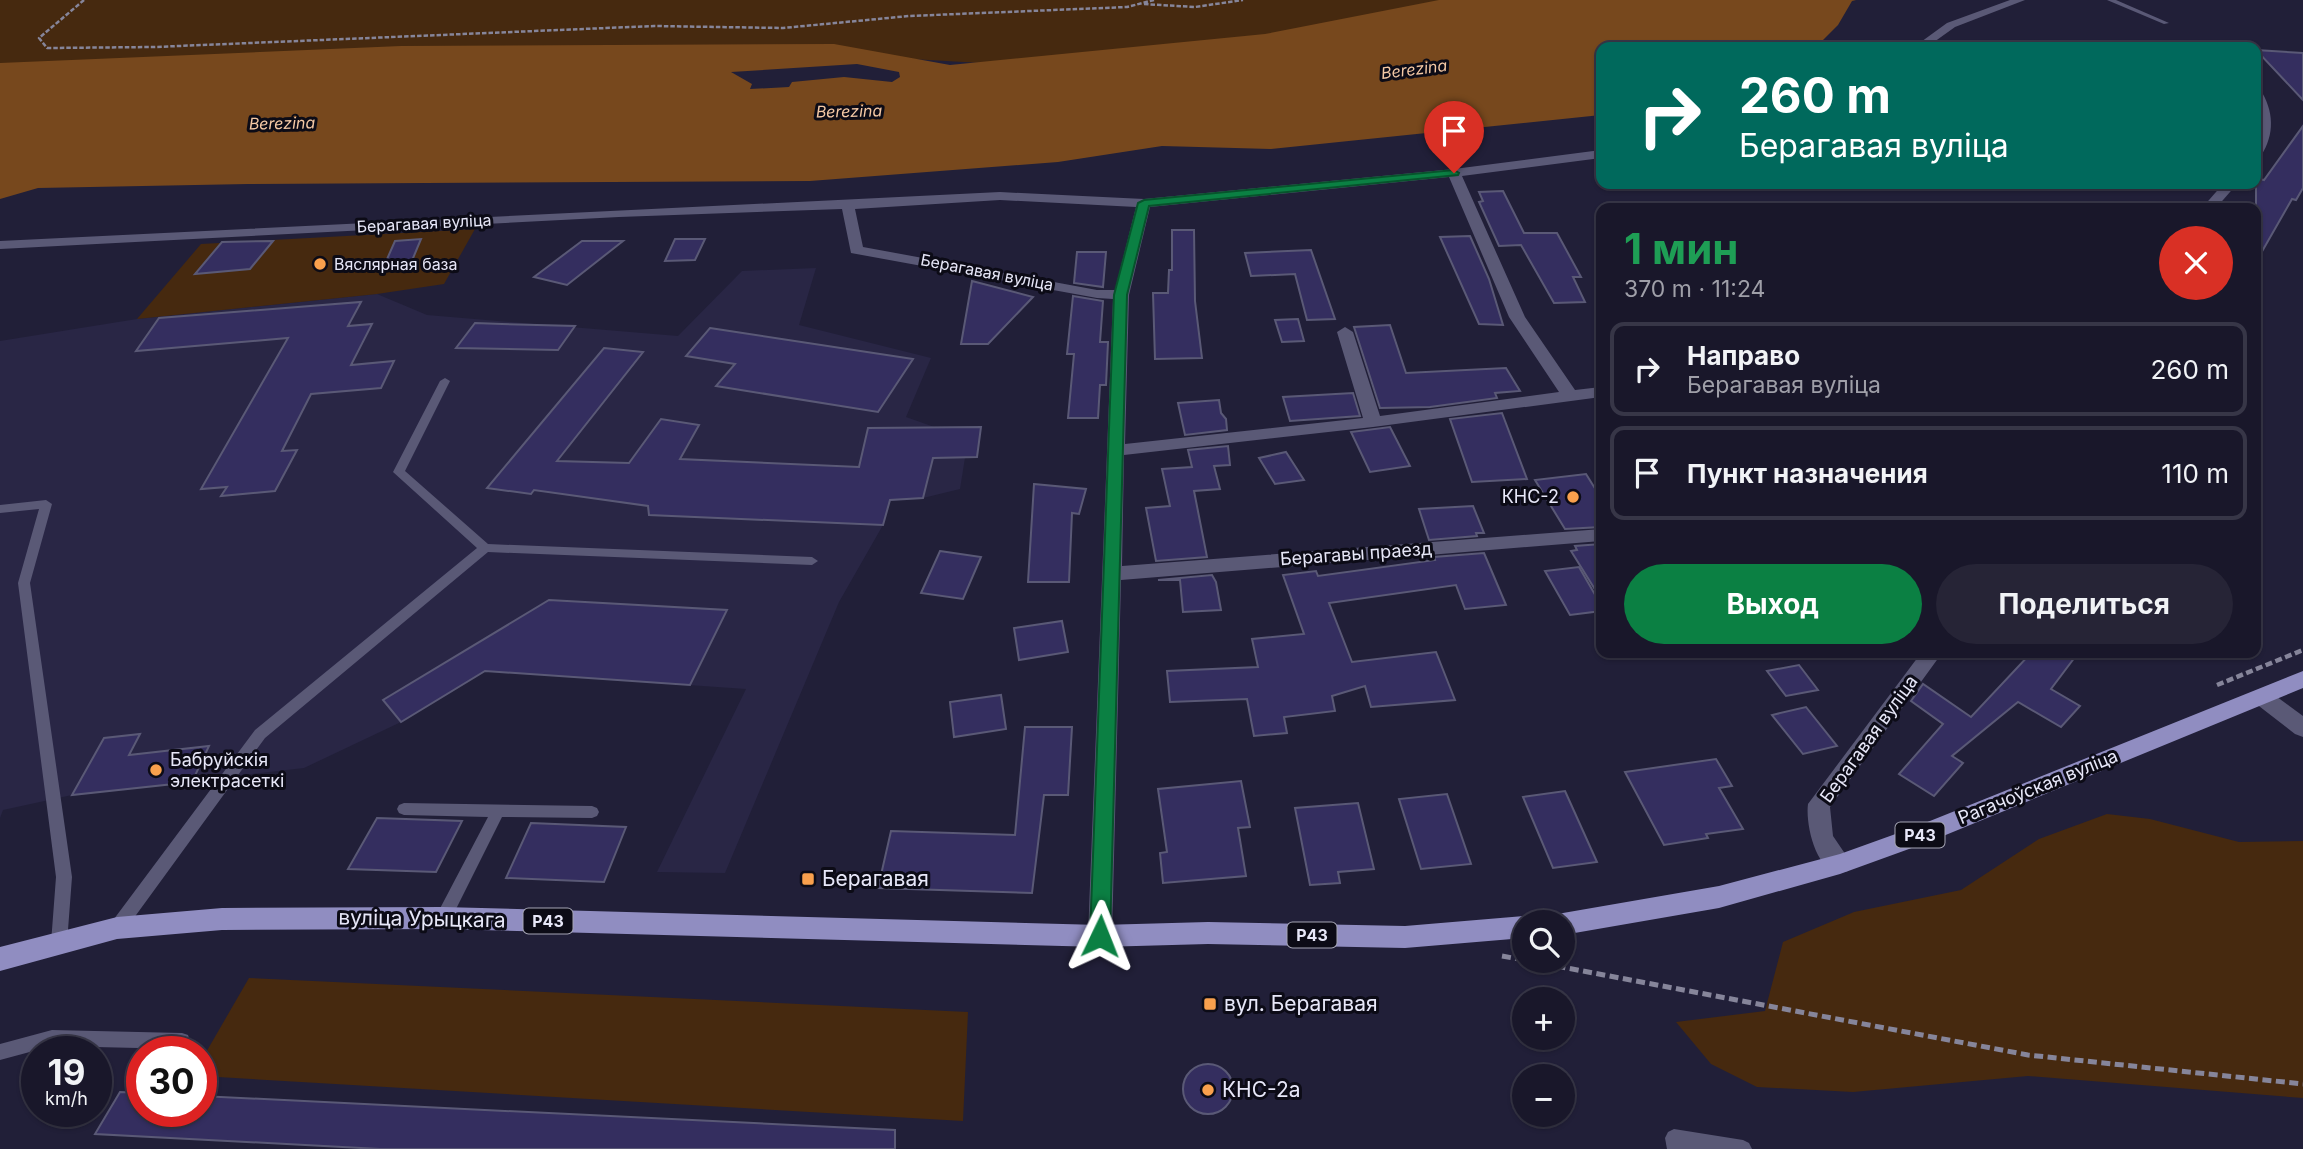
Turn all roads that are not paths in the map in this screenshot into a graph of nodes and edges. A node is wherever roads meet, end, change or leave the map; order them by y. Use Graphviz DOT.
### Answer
graph roads {
  1 [pos="2020,0"];
  2 [pos="2110,0"];
  3 [pos="2166,23"];
  4 [pos="1927,42"];
  5 [pos="2261,100"];
  6 [pos="2261,147"];
  7 [pos="1596,155"];
  8 [pos="1454,173"];
  9 [pos="2226,189"];
  10 [pos="1144,203"];
  11 [pos="2213,203"];
  12 [pos="848,205"];
  13 [pos="0,245"];
  14 [pos="1121,295"];
  15 [pos="1345,332"];
  16 [pos="445,381"];
  17 [pos="1596,393"];
  18 [pos="1570,396"];
  19 [pos="1373,422"];
  20 [pos="1115,451"];
  21 [pos="0,509"];
  22 [pos="1596,535"];
  23 [pos="485,548"];
  24 [pos="812,561"];
  25 [pos="1111,574"];
  26 [pos="1928,658"];
  27 [pos="2303,679"];
  28 [pos="2262,696"];
  29 [pos="2303,715"];
  30 [pos="2303,728"];
  31 [pos="404,808"];
  32 [pos="498,811"];
  33 [pos="592,812"];
  34 [pos="1840,864"];
  35 [pos="443,918"];
  36 [pos="1575,922"];
  37 [pos="117,928"];
  38 [pos="1512,928"];
  39 [pos="1100,936"];
  40 [pos="59,943"];
  41 [pos="0,959"];
  42 [pos="126,1040"];
  43 [pos="0,1052"];
  44 [pos="1676,1149"];
  45 [pos="1744,1149"];
  1 -- 4 [label="street"];
  2 -- 3 [label="lane"];
  5 -- 6 [label="street"];
  7 -- 8 [label="street, Берагавая вуліца"];
  8 -- 10 [label="street, Берагавая вуліца"];
  8 -- 18 [label="street"];
  9 -- 11 [label="street"];
  10 -- 12 [label="street, Берагавая вуліца"];
  10 -- 14 [label="street"];
  12 -- 13 [label="street, Берагавая вуліца"];
  12 -- 14 [label="street, Берагавая вуліца"];
  14 -- 20 [label="street"];
  15 -- 19 [label="street"];
  16 -- 23 [label="lane"];
  17 -- 18 [label="street"];
  18 -- 19 [label="street"];
  19 -- 20 [label="street"];
  20 -- 25 [label="street"];
  21 -- 40 [label="lane"];
  22 -- 25 [label="street, Берагавы праезд"];
  23 -- 24 [label="lane"];
  23 -- 37 [label="lane"];
  25 -- 39 [label="street"];
  26 -- 34 [label="street, Берагавая вуліца"];
  27 -- 28 [label="main road, Рагачоўская вуліца / Р43"];
  28 -- 29 [label="street"];
  28 -- 30 [label="street"];
  28 -- 34 [label="main road, Рагачоўская вуліца / Р43"];
  31 -- 32 [label="lane"];
  32 -- 33 [label="lane"];
  32 -- 35 [label="lane"];
  34 -- 36 [label="main road, Рагачоўская вуліца / Р43"];
  35 -- 37 [label="main road, вуліца Урыцкага / Р43"];
  35 -- 39 [label="main road, вуліца Урыцкага / Р43"];
  37 -- 40 [label="main road, вуліца Урыцкага / Р43"];
  38 -- 39 [label="main road, Р43"];
  40 -- 41 [label="main road, вуліца Урыцкага / Р43"];
  42 -- 43 [label="lane"];
  44 -- 45 [label="lane"];
}
